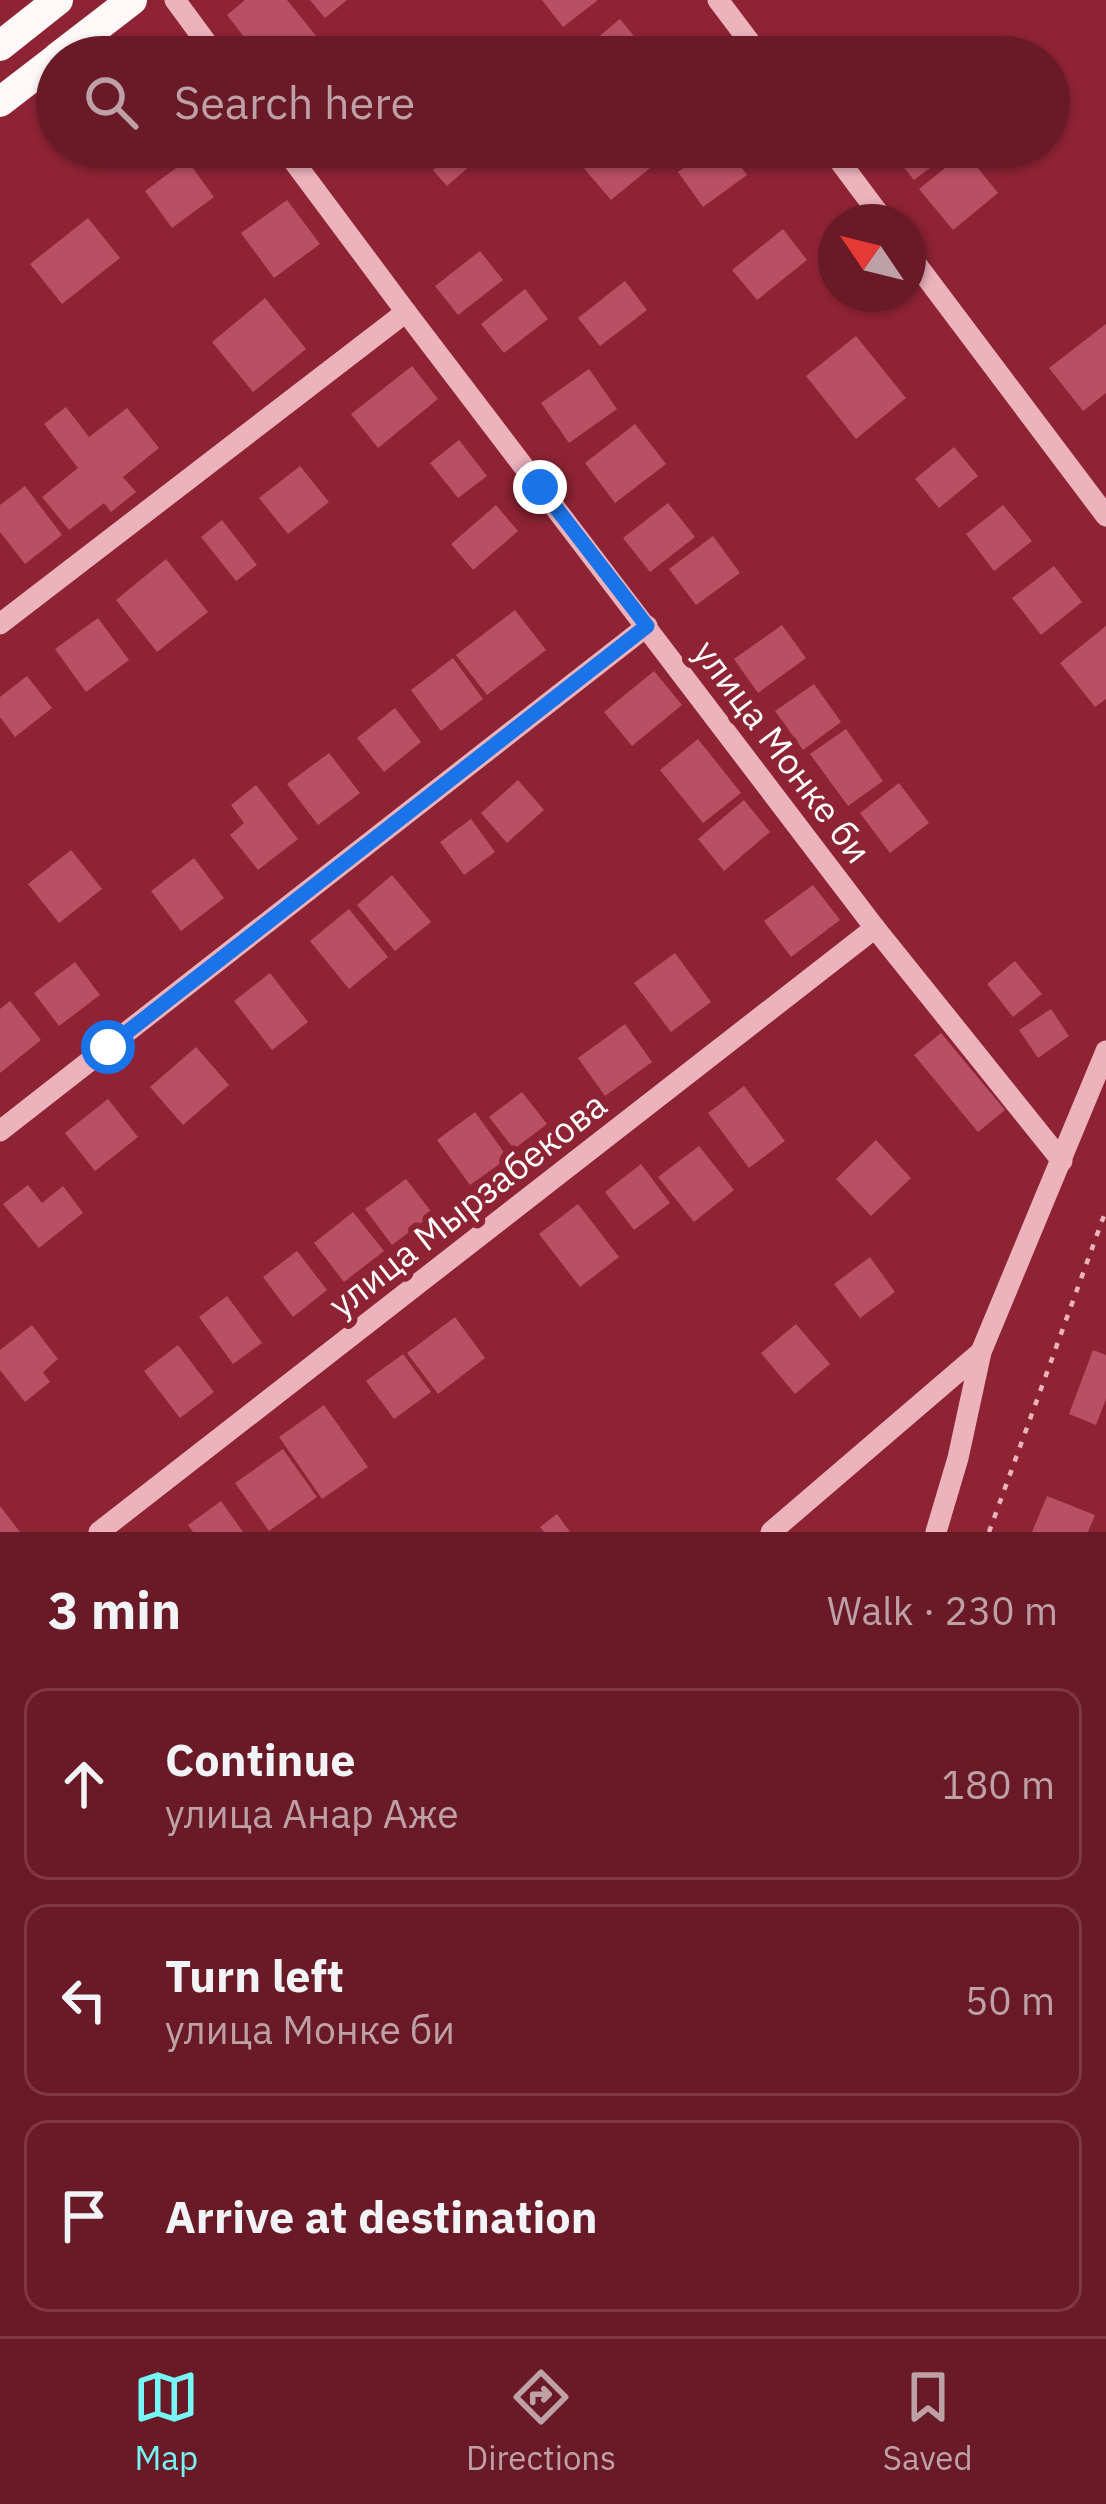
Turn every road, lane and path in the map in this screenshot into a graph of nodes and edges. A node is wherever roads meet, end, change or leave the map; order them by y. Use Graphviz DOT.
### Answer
graph roads {
  1 [pos="58,0"];
  2 [pos="132,0"];
  3 [pos="175,0"];
  4 [pos="718,0"];
  5 [pos="85,36"];
  6 [pos="202,36"];
  7 [pos="745,36"];
  8 [pos="0,46"];
  9 [pos="36,74"];
  10 [pos="0,102"];
  11 [pos="300,168"];
  12 [pos="845,168"];
  13 [pos="872,204"];
  14 [pos="926,277"];
  15 [pos="406,312"];
  16 [pos="1106,517"];
  17 [pos="0,624"];
  18 [pos="647,626"];
  19 [pos="875,928"];
  20 [pos="1106,1051"];
  21 [pos="0,1132"];
  22 [pos="1062,1161"];
  23 [pos="1106,1210"];
  24 [pos="981,1352"];
  25 [pos="99,1532"];
  26 [pos="771,1532"];
  27 [pos="936,1532"];
  28 [pos="989,1532"];
  1 -- 8 [label="main road"];
  2 -- 5 [label="main road"];
  3 -- 6 [label="street"];
  4 -- 7 [label="street"];
  9 -- 10 [label="main road"];
  11 -- 15 [label="street, улица Монке би"];
  12 -- 13 [label="street"];
  14 -- 16 [label="street"];
  15 -- 17 [label="street"];
  15 -- 18 [label="street, улица Монке би"];
  18 -- 19 [label="street, улица Монке би"];
  18 -- 21 [label="street"];
  19 -- 22 [label="street, улица Монке би"];
  19 -- 25 [label="street, улица Мырзабекова"];
  20 -- 22 [label="street"];
  22 -- 24 [label="street"];
  23 -- 28 [label="path"];
  24 -- 26 [label="street"];
  24 -- 27 [label="street"];
}
